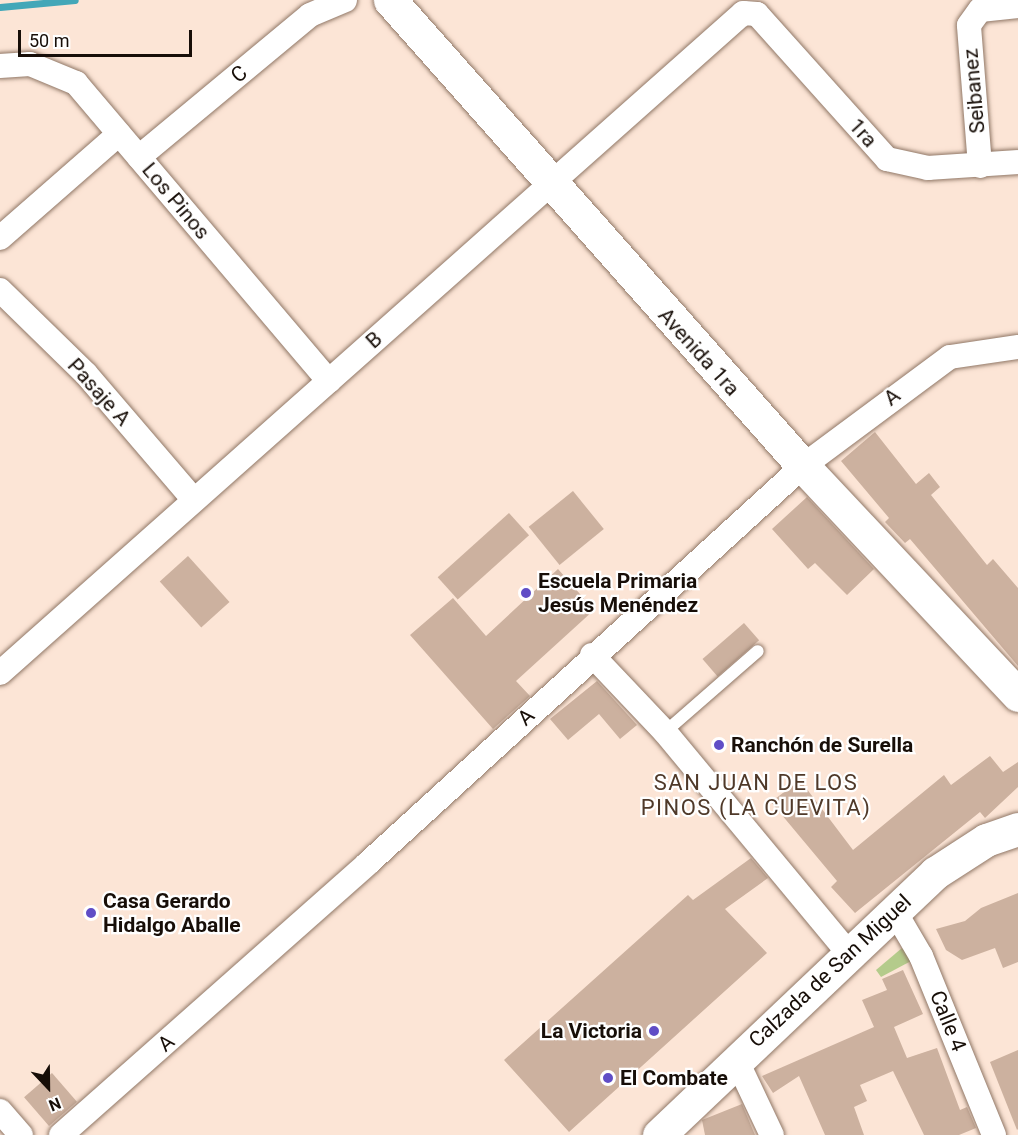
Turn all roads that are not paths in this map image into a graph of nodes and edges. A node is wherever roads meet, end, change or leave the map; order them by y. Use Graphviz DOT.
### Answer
graph roads {
  1 [pos="345,0"];
  2 [pos="390,0"];
  3 [pos="1018,6"];
  4 [pos="750,10"];
  5 [pos="0,66"];
  6 [pos="119,134"];
  7 [pos="139,157"];
  8 [pos="1018,162"];
  9 [pos="980,166"];
  10 [pos="548,184"];
  11 [pos="0,238"];
  12 [pos="0,290"];
  13 [pos="1018,347"];
  14 [pos="329,381"];
  15 [pos="803,466"];
  16 [pos="193,499"];
  17 [pos="758,651"];
  18 [pos="592,655"];
  19 [pos="0,673"];
  20 [pos="1018,695"];
  21 [pos="665,732"];
  22 [pos="1018,830"];
  23 [pos="894,910"];
  24 [pos="848,951"];
  25 [pos="736,1059"];
  26 [pos="0,1111"];
  27 [pos="21,1135"];
  28 [pos="61,1135"];
  29 [pos="659,1135"];
  30 [pos="772,1135"];
  31 [pos="994,1135"];
  1 -- 7 [label="street, C"];
  2 -- 10 [label="street, Avenida 1ra"];
  3 -- 9 [label="street, Seibanez"];
  4 -- 9 [label="street, 1ra"];
  4 -- 10 [label="street, B"];
  5 -- 6 [label="street, Los Pinos"];
  6 -- 7 [label="street, Los Pinos"];
  6 -- 11 [label="street"];
  7 -- 14 [label="street, Los Pinos"];
  8 -- 9 [label="street, 1ra"];
  10 -- 14 [label="street, B"];
  10 -- 15 [label="street, Avenida 1ra"];
  12 -- 16 [label="street, Pasaje A"];
  13 -- 15 [label="street, A"];
  14 -- 16 [label="street, B"];
  15 -- 18 [label="street, A"];
  15 -- 20 [label="street, Avenida 1ra"];
  16 -- 19 [label="street, B"];
  17 -- 21 [label="lane"];
  18 -- 21 [label="street"];
  18 -- 28 [label="street, A"];
  21 -- 24 [label="street"];
  22 -- 23 [label="street, Calzada de San Miguel"];
  23 -- 24 [label="street, Calzada de San Miguel"];
  23 -- 31 [label="street, Calle 4"];
  24 -- 25 [label="street, Calzada de San Miguel"];
  25 -- 29 [label="street, Calzada de San Miguel"];
  25 -- 30 [label="street"];
  26 -- 27 [label="street"];
}
